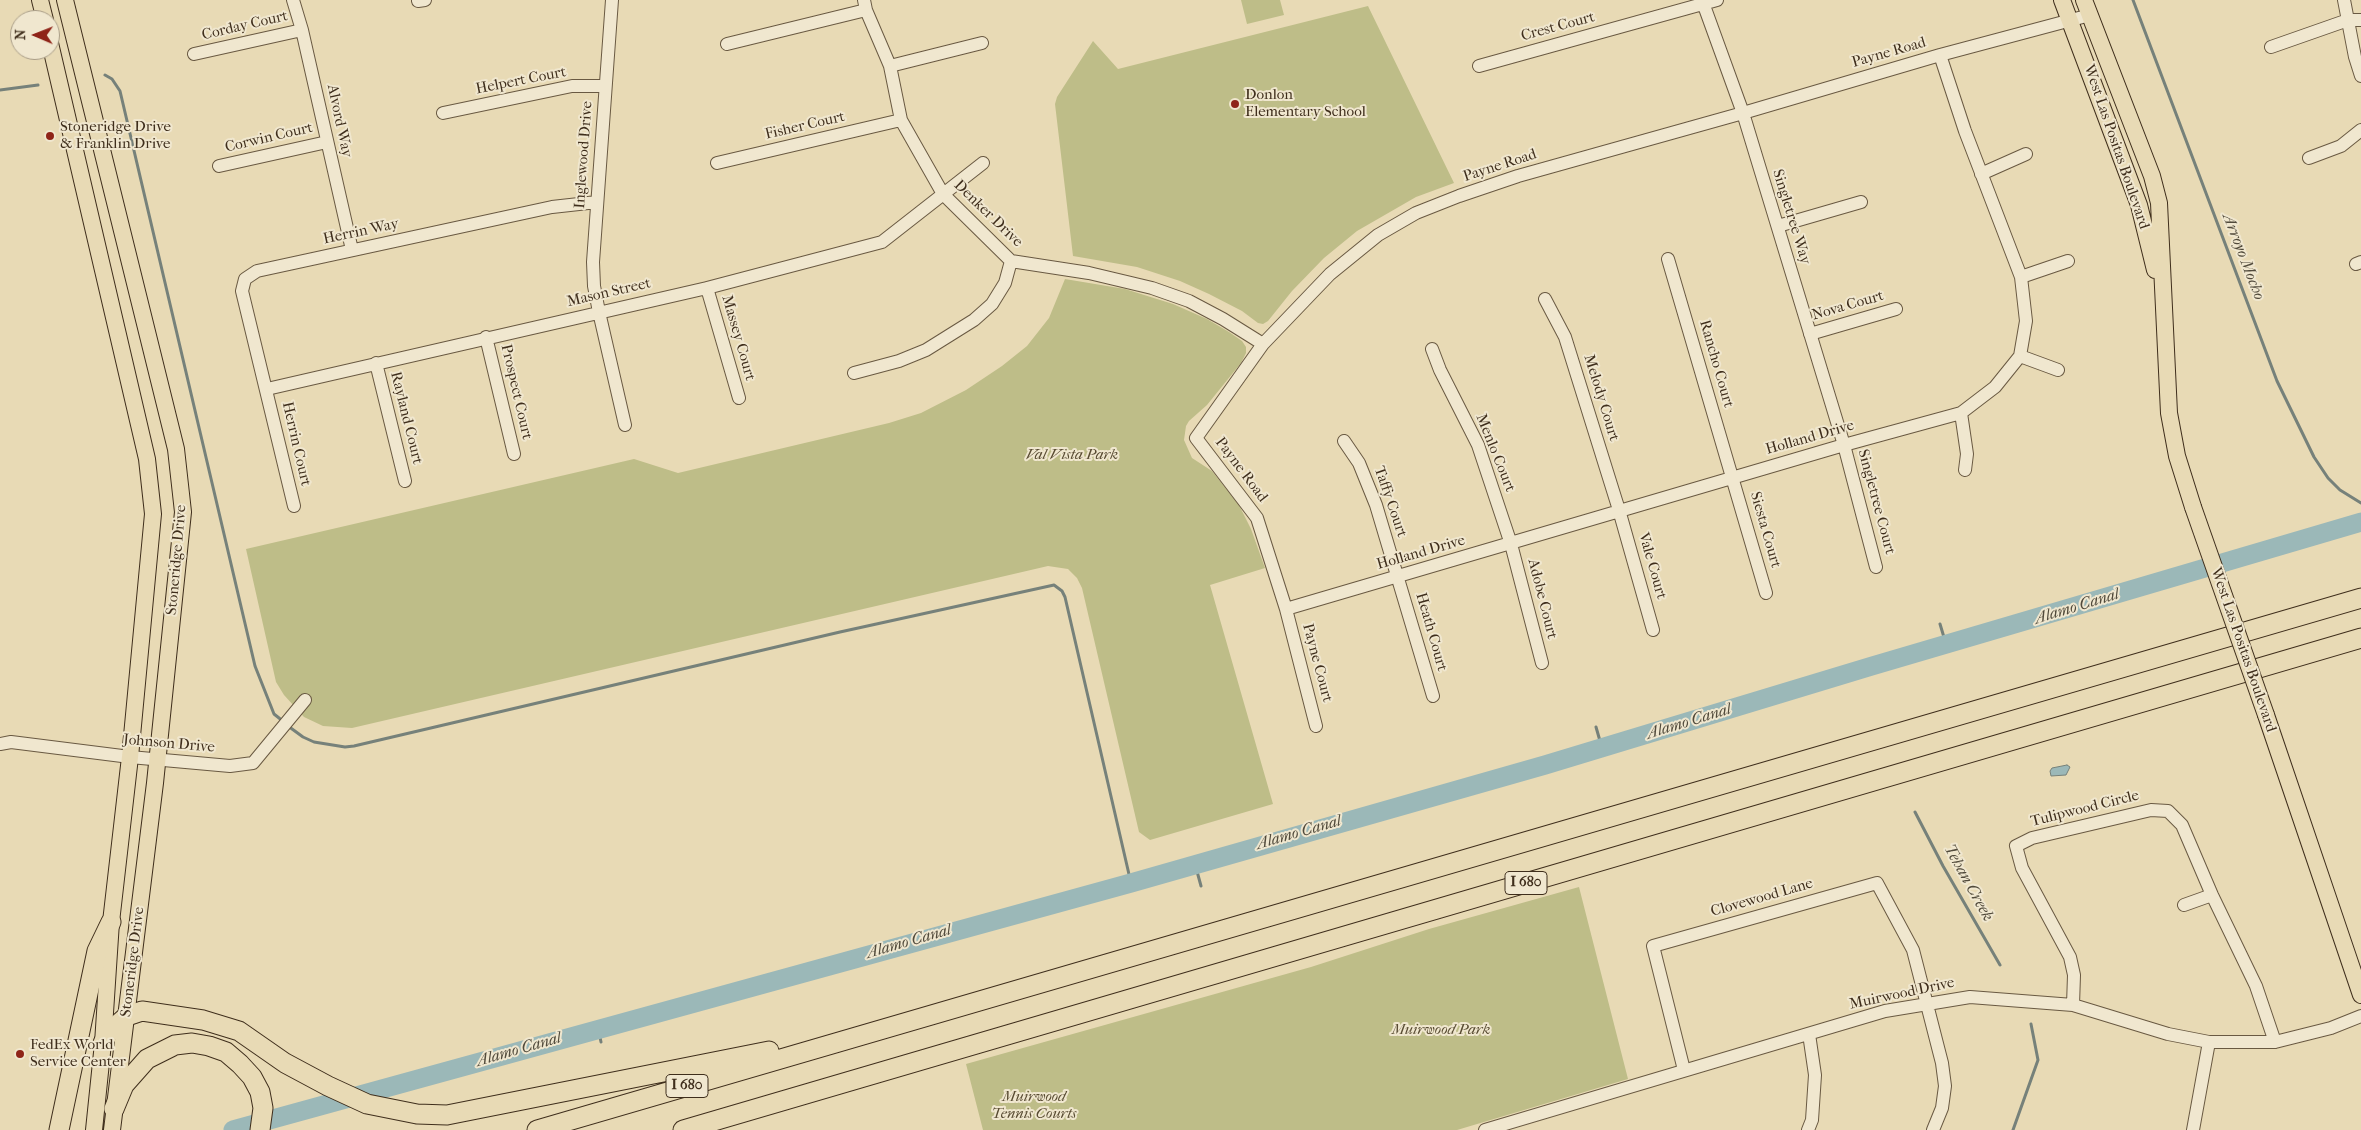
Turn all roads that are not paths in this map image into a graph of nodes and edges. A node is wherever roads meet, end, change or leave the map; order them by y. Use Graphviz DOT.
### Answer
graph roads {
  1 [pos="65,0"];
  2 [pos="293,0"];
  3 [pos="612,0"];
  4 [pos="1718,0"];
  5 [pos="2062,0"];
  6 [pos="2344,0"];
  7 [pos="1703,2"];
  8 [pos="865,5"];
  9 [pos="2087,8"];
  10 [pos="2354,20"];
  11 [pos="2070,21"];
  12 [pos="302,30"];
  13 [pos="982,43"];
  14 [pos="727,44"];
  15 [pos="2270,47"];
  16 [pos="194,54"];
  17 [pos="1940,55"];
  18 [pos="54,60"];
  19 [pos="890,66"];
  20 [pos="1479,66"];
  21 [pos="2361,76"];
  22 [pos="605,86"];
  23 [pos="443,114"];
  24 [pos="1743,114"];
  25 [pos="901,120"];
  26 [pos="2361,130"];
  27 [pos="327,142"];
  28 [pos="2026,154"];
  29 [pos="2309,158"];
  30 [pos="717,163"];
  31 [pos="983,163"];
  32 [pos="220,166"];
  33 [pos="1982,174"];
  34 [pos="943,194"];
  35 [pos="597,202"];
  36 [pos="1860,202"];
  37 [pos="1778,226"];
  38 [pos="352,250"];
  39 [pos="1668,259"];
  40 [pos="1011,261"];
  41 [pos="2068,261"];
  42 [pos="2021,277"];
  43 [pos="707,288"];
  44 [pos="2162,296"];
  45 [pos="1546,299"];
  46 [pos="1896,309"];
  47 [pos="599,312"];
  48 [pos="1810,334"];
  49 [pos="486,338"];
  50 [pos="1263,344"];
  51 [pos="1432,349"];
  52 [pos="2020,356"];
  53 [pos="376,363"];
  54 [pos="2058,370"];
  55 [pos="854,373"];
  56 [pos="267,389"];
  57 [pos="739,398"];
  58 [pos="1961,413"];
  59 [pos="625,425"];
  60 [pos="1344,441"];
  61 [pos="1844,445"];
  62 [pos="514,454"];
  63 [pos="1965,470"];
  64 [pos="1732,477"];
  65 [pos="405,481"];
  66 [pos="294,506"];
  67 [pos="1619,510"];
  68 [pos="1511,544"];
  69 [pos="1876,568"];
  70 [pos="1398,577"];
  71 [pos="1766,592"];
  72 [pos="2361,598"];
  73 [pos="1286,609"];
  74 [pos="1653,630"];
  75 [pos="2361,638"];
  76 [pos="1542,663"];
  77 [pos="1433,696"];
  78 [pos="306,700"];
  79 [pos="1316,726"];
  80 [pos="0,744"];
  81 [pos="130,757"];
  82 [pos="158,760"];
  83 [pos="2212,895"];
  84 [pos="2184,905"];
  85 [pos="111,922"];
  86 [pos="2361,996"];
  87 [pos="1927,1003"];
  88 [pos="2073,1005"];
  89 [pos="126,1016"];
  90 [pos="2361,1016"];
  91 [pos="1808,1034"];
  92 [pos="837,1042"];
  93 [pos="2209,1042"];
  94 [pos="2275,1042"];
  95 [pos="103,1043"];
  96 [pos="1684,1070"];
  97 [pos="101,1118"];
  98 [pos="61,1122"];
  99 [pos="112,1130"];
  100 [pos="260,1130"];
  101 [pos="537,1130"];
  102 [pos="683,1130"];
  103 [pos="1485,1130"];
  104 [pos="1808,1130"];
  105 [pos="1933,1130"];
  106 [pos="2193,1130"];
  1 -- 82 [label="main road, Stoneridge Drive"];
  2 -- 12 [label="street, Alvord Way"];
  3 -- 22 [label="street, Inglewood Drive"];
  4 -- 7 [label="street, Crest Court"];
  5 -- 11 [label="main road, West Las Positas Boulevard"];
  6 -- 10 [label="street"];
  7 -- 20 [label="street, Crest Court"];
  7 -- 24 [label="street, Singletree Way"];
  8 -- 14 [label="street"];
  8 -- 19 [label="street, Denker Drive"];
  9 -- 11 [label="street, Payne Road"];
  9 -- 44 [label="main road, West Las Positas Boulevard"];
  10 -- 15 [label="street"];
  10 -- 21 [label="street"];
  11 -- 17 [label="street, Payne Road"];
  11 -- 44 [label="main road, West Las Positas Boulevard"];
  12 -- 16 [label="street, Corday Court"];
  12 -- 27 [label="street, Alvord Way"];
  13 -- 19 [label="street"];
  17 -- 24 [label="street, Payne Road"];
  17 -- 33 [label="street, Holland Drive"];
  18 -- 81 [label="main road, Stoneridge Drive"];
  19 -- 25 [label="street, Denker Drive"];
  22 -- 23 [label="street, Helpert Court"];
  22 -- 35 [label="street, Inglewood Drive"];
  24 -- 37 [label="street, Singletree Way"];
  24 -- 50 [label="street, Payne Road"];
  25 -- 30 [label="street, Fisher Court"];
  25 -- 34 [label="street, Denker Drive"];
  26 -- 29 [label="street"];
  27 -- 32 [label="street, Corwin Court"];
  27 -- 38 [label="street, Alvord Way"];
  28 -- 33 [label="street"];
  31 -- 34 [label="street, Mason Street"];
  33 -- 42 [label="street, Holland Drive"];
  34 -- 40 [label="street, Denker Drive"];
  34 -- 43 [label="street, Mason Street"];
  35 -- 38 [label="street, Herrin Way"];
  35 -- 47 [label="street, Inglewood Drive"];
  36 -- 37 [label="street"];
  37 -- 48 [label="street, Singletree Way"];
  38 -- 56 [label="street, Herrin Way"];
  39 -- 64 [label="street, Rancho Court"];
  40 -- 50 [label="street, Denker Drive"];
  40 -- 55 [label="street"];
  41 -- 42 [label="street"];
  42 -- 52 [label="street, Holland Drive"];
  43 -- 47 [label="street, Mason Street"];
  43 -- 57 [label="street, Massey Court"];
  44 -- 86 [label="main road, West Las Positas Boulevard, bridge"];
  45 -- 67 [label="street, Melody Court"];
  46 -- 48 [label="street, Nova Court"];
  47 -- 49 [label="street, Mason Street"];
  47 -- 59 [label="street, Inglewood Drive"];
  48 -- 61 [label="street, Singletree Way"];
  49 -- 53 [label="street, Mason Street"];
  49 -- 62 [label="street, Prospect Court"];
  50 -- 73 [label="street, Payne Road"];
  51 -- 68 [label="street, Menlo Court"];
  52 -- 54 [label="street"];
  52 -- 58 [label="street, Holland Drive"];
  53 -- 56 [label="street, Mason Street"];
  53 -- 65 [label="street, Rayland Court"];
  56 -- 66 [label="street, Herrin Court"];
  58 -- 61 [label="street, Holland Drive"];
  58 -- 63 [label="street"];
  60 -- 70 [label="street, Taffy Court"];
  61 -- 64 [label="street, Holland Drive"];
  61 -- 69 [label="street, Singletree Court"];
  64 -- 67 [label="street, Holland Drive"];
  64 -- 71 [label="street, Siesta Court"];
  67 -- 68 [label="street, Holland Drive"];
  67 -- 74 [label="street, Vale Court"];
  68 -- 70 [label="street, Holland Drive"];
  68 -- 76 [label="street, Adobe Court"];
  70 -- 73 [label="street, Holland Drive"];
  70 -- 77 [label="street, Heath Court"];
  72 -- 92 [label="highway, I 680"];
  73 -- 79 [label="street, Payne Court"];
  75 -- 102 [label="highway, I 680"];
  78 -- 82 [label="street, Johnson Drive"];
  80 -- 81 [label="street, Johnson Drive"];
  81 -- 82 [label="street, Johnson Drive"];
  81 -- 85 [label="main road, Stoneridge Drive"];
  82 -- 89 [label="main road, Stoneridge Drive"];
  83 -- 84 [label="street"];
  83 -- 88 [label="street, Tulipwood Circle"];
  83 -- 94 [label="street, Tulipwood Circle"];
  85 -- 95 [label="main road, Stoneridge Drive"];
  85 -- 98 [label="highway"];
  87 -- 88 [label="street, Muirwood Drive"];
  87 -- 91 [label="street, Muirwood Drive"];
  87 -- 96 [label="street, Clovewood Lane"];
  87 -- 105 [label="street"];
  88 -- 93 [label="street, Muirwood Drive"];
  89 -- 92 [label="highway"];
  89 -- 95 [label="highway"];
  89 -- 97 [label="main road, Stoneridge Drive"];
  90 -- 94 [label="street, Muirwood Drive"];
  91 -- 96 [label="street, Muirwood Drive"];
  91 -- 104 [label="street"];
  92 -- 101 [label="highway, I 680"];
  93 -- 94 [label="street, Muirwood Drive"];
  93 -- 106 [label="street"];
  95 -- 97 [label="main road, Stoneridge Drive"];
  96 -- 103 [label="street, Muirwood Drive"];
  97 -- 99 [label="main road, Stoneridge Drive"];
  97 -- 100 [label="highway"];
}
